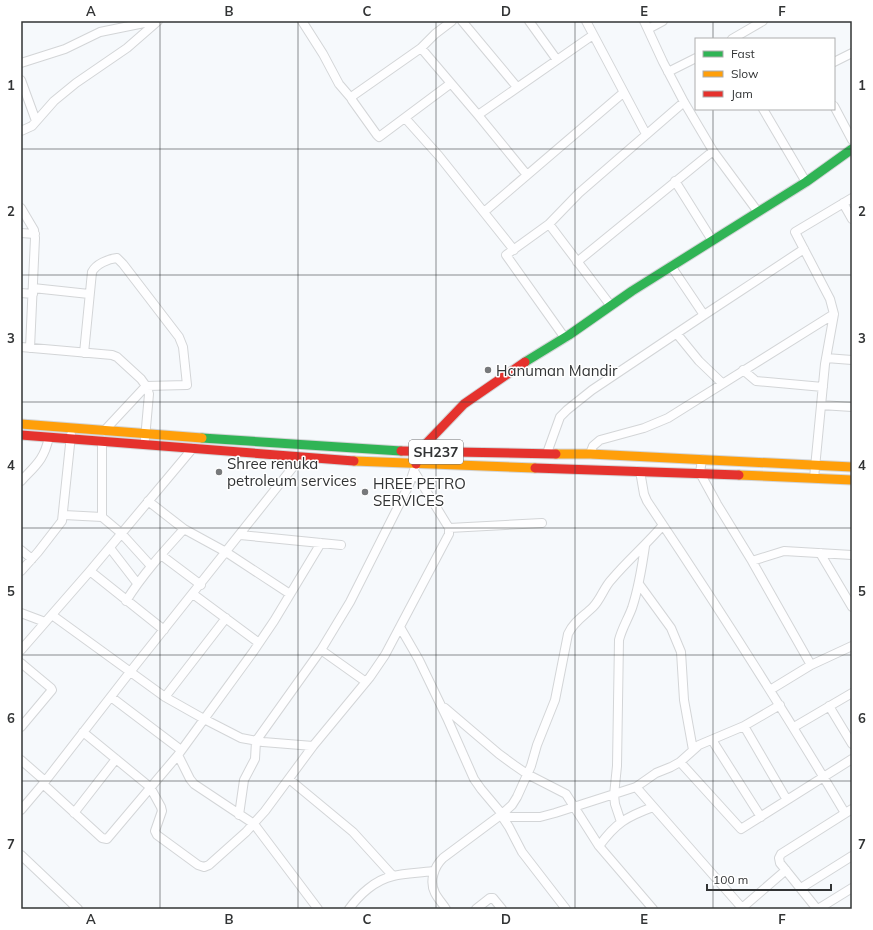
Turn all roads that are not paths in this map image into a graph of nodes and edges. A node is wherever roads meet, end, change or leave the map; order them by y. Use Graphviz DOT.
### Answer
graph roads {
  1 [pos="154,21"];
  2 [pos="158,21"];
  3 [pos="302,21"];
  4 [pos="452,21"];
  5 [pos="462,21"];
  6 [pos="529,21"];
  7 [pos="586,21"];
  8 [pos="644,21"];
  9 [pos="663,21"];
  10 [pos="759,22"];
  11 [pos="648,29"];
  12 [pos="593,35"];
  13 [pos="734,38"];
  14 [pos="421,48"];
  15 [pos="852,53"];
  16 [pos="695,58"];
  17 [pos="557,60"];
  18 [pos="835,62"];
  19 [pos="21,63"];
  20 [pos="668,72"];
  21 [pos="21,80"];
  22 [pos="450,84"];
  23 [pos="518,87"];
  24 [pos="623,93"];
  25 [pos="351,98"];
  26 [pos="684,102"];
  27 [pos="835,108"];
  28 [pos="764,110"];
  29 [pos="478,115"];
  30 [pos="405,118"];
  31 [pos="36,120"];
  32 [pos="21,131"];
  33 [pos="646,134"];
  34 [pos="852,140"];
  35 [pos="852,149"];
  36 [pos="713,151"];
  37 [pos="527,175"];
  38 [pos="674,181"];
  39 [pos="806,182"];
  40 [pos="852,198"];
  41 [pos="843,203"];
  42 [pos="21,208"];
  43 [pos="484,212"];
  44 [pos="758,212"];
  45 [pos="852,219"];
  46 [pos="549,224"];
  47 [pos="21,233"];
  48 [pos="35,234"];
  49 [pos="712,240"];
  50 [pos="514,250"];
  51 [pos="804,250"];
  52 [pos="577,262"];
  53 [pos="671,266"];
  54 [pos="33,291"];
  55 [pos="21,293"];
  56 [pos="89,294"];
  57 [pos="611,306"];
  58 [pos="834,314"];
  59 [pos="704,315"];
  60 [pos="677,334"];
  61 [pos="565,338"];
  62 [pos="21,347"];
  63 [pos="30,348"];
  64 [pos="84,353"];
  65 [pos="826,358"];
  66 [pos="852,360"];
  67 [pos="743,370"];
  68 [pos="722,383"];
  69 [pos="146,386"];
  70 [pos="823,387"];
  71 [pos="821,405"];
  72 [pos="852,407"];
  73 [pos="21,424"];
  74 [pos="72,428"];
  75 [pos="104,431"];
  76 [pos="146,434"];
  77 [pos="21,435"];
  78 [pos="49,438"];
  79 [pos="71,439"];
  80 [pos="102,441"];
  81 [pos="144,444"];
  82 [pos="193,448"];
  83 [pos="418,452"];
  84 [pos="547,453"];
  85 [pos="590,454"];
  86 [pos="301,457"];
  87 [pos="702,459"];
  88 [pos="816,465"];
  89 [pos="415,467"];
  90 [pos="852,467"];
  91 [pos="640,471"];
  92 [pos="700,473"];
  93 [pos="814,478"];
  94 [pos="852,480"];
  95 [pos="21,481"];
  96 [pos="148,501"];
  97 [pos="64,515"];
  98 [pos="102,517"];
  99 [pos="542,523"];
  100 [pos="663,525"];
  101 [pos="449,528"];
  102 [pos="184,529"];
  103 [pos="121,534"];
  104 [pos="240,535"];
  105 [pos="321,543"];
  106 [pos="341,545"];
  107 [pos="645,546"];
  108 [pos="110,548"];
  109 [pos="21,550"];
  110 [pos="226,552"];
  111 [pos="820,553"];
  112 [pos="852,554"];
  113 [pos="161,555"];
  114 [pos="32,559"];
  115 [pos="752,561"];
  116 [pos="151,566"];
  117 [pos="21,571"];
  118 [pos="90,571"];
  119 [pos="137,583"];
  120 [pos="639,584"];
  121 [pos="201,585"];
  122 [pos="193,594"];
  123 [pos="290,594"];
  124 [pos="126,601"];
  125 [pos="852,607"];
  126 [pos="21,613"];
  127 [pos="52,615"];
  128 [pos="226,618"];
  129 [pos="45,622"];
  130 [pos="400,627"];
  131 [pos="164,630"];
  132 [pos="259,643"];
  133 [pos="852,646"];
  134 [pos="21,650"];
  135 [pos="321,650"];
  136 [pos="21,663"];
  137 [pos="811,665"];
  138 [pos="130,672"];
  139 [pos="366,682"];
  140 [pos="770,690"];
  141 [pos="852,693"];
  142 [pos="111,697"];
  143 [pos="165,697"];
  144 [pos="441,705"];
  145 [pos="780,705"];
  146 [pos="829,706"];
  147 [pos="204,719"];
  148 [pos="744,726"];
  149 [pos="21,727"];
  150 [pos="794,727"];
  151 [pos="83,732"];
  152 [pos="712,740"];
  153 [pos="256,741"];
  154 [pos="852,744"];
  155 [pos="314,746"];
  156 [pos="693,750"];
  157 [pos="179,752"];
  158 [pos="116,759"];
  159 [pos="852,759"];
  160 [pos="21,760"];
  161 [pos="680,762"];
  162 [pos="527,774"];
  163 [pos="824,777"];
  164 [pos="289,779"];
  165 [pos="44,783"];
  166 [pos="150,787"];
  167 [pos="636,787"];
  168 [pos="614,795"];
  169 [pos="787,800"];
  170 [pos="654,807"];
  171 [pos="575,808"];
  172 [pos="21,810"];
  173 [pos="849,811"];
  174 [pos="74,813"];
  175 [pos="502,814"];
  176 [pos="239,815"];
  177 [pos="761,817"];
  178 [pos="621,822"];
  179 [pos="254,824"];
  180 [pos="599,846"];
  181 [pos="21,855"];
  182 [pos="852,856"];
  183 [pos="786,870"];
  184 [pos="433,871"];
  185 [pos="393,876"];
  186 [pos="801,888"];
  187 [pos="852,888"];
  188 [pos="743,908"];
  189 [pos="78,909"];
  190 [pos="318,909"];
  191 [pos="349,909"];
  192 [pos="446,909"];
  193 [pos="476,909"];
  194 [pos="502,909"];
  195 [pos="566,909"];
  196 [pos="653,909"];
  197 [pos="818,909"];
  1 -- 19 [label="street"];
  2 -- 31 [label="street"];
  3 -- 25 [label="street"];
  4 -- 14 [label="street"];
  5 -- 23 [label="street"];
  6 -- 17 [label="street"];
  7 -- 12 [label="street"];
  8 -- 11 [label="street"];
  9 -- 11 [label="street"];
  10 -- 13 [label="street"];
  11 -- 20 [label="street"];
  12 -- 17 [label="street"];
  12 -- 24 [label="street"];
  14 -- 22 [label="street"];
  14 -- 25 [label="street"];
  15 -- 18 [label="street"];
  16 -- 20 [label="street"];
  17 -- 23 [label="street"];
  20 -- 26 [label="street"];
  21 -- 31 [label="street"];
  22 -- 29 [label="street"];
  22 -- 30 [label="street"];
  23 -- 29 [label="street"];
  24 -- 33 [label="street"];
  24 -- 37 [label="street"];
  25 -- 30 [label="street"];
  26 -- 33 [label="street"];
  26 -- 36 [label="street"];
  27 -- 34 [label="street"];
  28 -- 39 [label="street"];
  29 -- 37 [label="street"];
  30 -- 43 [label="street"];
  31 -- 32 [label="street"];
  33 -- 46 [label="street"];
  35 -- 39 [label="main road"];
  36 -- 38 [label="street"];
  36 -- 44 [label="street"];
  37 -- 43 [label="street"];
  38 -- 49 [label="street"];
  38 -- 52 [label="street"];
  39 -- 44 [label="main road"];
  40 -- 41 [label="street"];
  41 -- 45 [label="street"];
  41 -- 51 [label="street"];
  42 -- 48 [label="street"];
  43 -- 50 [label="street"];
  44 -- 49 [label="main road"];
  46 -- 50 [label="street"];
  46 -- 52 [label="street"];
  47 -- 48 [label="street"];
  48 -- 54 [label="street"];
  49 -- 53 [label="main road"];
  50 -- 61 [label="street"];
  51 -- 58 [label="street"];
  51 -- 59 [label="street"];
  52 -- 57 [label="street"];
  53 -- 57 [label="main road"];
  53 -- 59 [label="street"];
  54 -- 55 [label="street"];
  54 -- 56 [label="street"];
  54 -- 63 [label="street"];
  56 -- 64 [label="street"];
  56 -- 69 [label="street"];
  57 -- 61 [label="main road"];
  58 -- 65 [label="street"];
  58 -- 67 [label="street"];
  59 -- 60 [label="street"];
  60 -- 68 [label="street"];
  60 -- 84 [label="street"];
  61 -- 83 [label="main road"];
  62 -- 63 [label="street"];
  63 -- 64 [label="street"];
  64 -- 69 [label="street"];
  65 -- 66 [label="street"];
  65 -- 70 [label="street"];
  67 -- 68 [label="street"];
  67 -- 70 [label="street"];
  68 -- 85 [label="street"];
  69 -- 75 [label="street"];
  69 -- 76 [label="street"];
  70 -- 71 [label="street"];
  71 -- 72 [label="street"];
  71 -- 88 [label="street"];
  73 -- 74 [label="main road, SH237"];
  74 -- 75 [label="main road, SH237"];
  74 -- 79 [label="street"];
  75 -- 76 [label="main road, SH237"];
  76 -- 81 [label="street"];
  76 -- 83 [label="main road, SH237"];
  77 -- 78 [label="main road, SH237"];
  78 -- 79 [label="main road, SH237"];
  78 -- 95 [label="street"];
  79 -- 80 [label="main road, SH237"];
  79 -- 97 [label="street"];
  80 -- 81 [label="main road, SH237"];
  80 -- 98 [label="street"];
  81 -- 82 [label="main road, SH237"];
  82 -- 86 [label="main road, SH237"];
  82 -- 96 [label="street"];
  83 -- 84 [label="main road, SH237"];
  83 -- 89 [label="main road"];
  84 -- 85 [label="main road, SH237"];
  85 -- 87 [label="main road, SH237"];
  86 -- 89 [label="main road, SH237"];
  86 -- 104 [label="street"];
  87 -- 88 [label="main road, SH237"];
  87 -- 92 [label="street"];
  88 -- 90 [label="main road, SH237"];
  88 -- 93 [label="street"];
  89 -- 91 [label="main road, SH237"];
  89 -- 101 [label="street"];
  89 -- 135 [label="street"];
  91 -- 92 [label="main road, SH237"];
  91 -- 100 [label="street"];
  92 -- 93 [label="main road, SH237"];
  92 -- 115 [label="street"];
  93 -- 94 [label="main road, SH237"];
  96 -- 102 [label="street"];
  96 -- 103 [label="street"];
  97 -- 98 [label="street"];
  97 -- 114 [label="street"];
  98 -- 103 [label="street"];
  99 -- 101 [label="street"];
  100 -- 107 [label="street"];
  100 -- 140 [label="street"];
  101 -- 130 [label="street"];
  102 -- 110 [label="street"];
  102 -- 113 [label="street"];
  103 -- 108 [label="street"];
  103 -- 116 [label="street"];
  104 -- 105 [label="street"];
  104 -- 110 [label="street"];
  105 -- 106 [label="street"];
  105 -- 123 [label="street"];
  107 -- 120 [label="street"];
  107 -- 162 [label="street"];
  108 -- 118 [label="street"];
  108 -- 119 [label="street"];
  109 -- 114 [label="street"];
  110 -- 121 [label="street"];
  110 -- 123 [label="street"];
  111 -- 112 [label="street"];
  111 -- 115 [label="street"];
  111 -- 125 [label="street"];
  113 -- 116 [label="street"];
  113 -- 121 [label="street"];
  114 -- 117 [label="street"];
  115 -- 137 [label="street"];
  116 -- 119 [label="street"];
  118 -- 124 [label="street"];
  118 -- 127 [label="street"];
  119 -- 124 [label="street"];
  120 -- 156 [label="street"];
  120 -- 168 [label="street"];
  121 -- 122 [label="street"];
  122 -- 128 [label="street"];
  122 -- 131 [label="street"];
  123 -- 132 [label="street"];
  124 -- 131 [label="street"];
  126 -- 129 [label="street"];
  127 -- 129 [label="street"];
  127 -- 138 [label="street"];
  128 -- 132 [label="street"];
  128 -- 143 [label="street"];
  129 -- 134 [label="street"];
  130 -- 139 [label="street"];
  130 -- 144 [label="street"];
  131 -- 138 [label="street"];
  132 -- 147 [label="street"];
  133 -- 137 [label="street"];
  135 -- 139 [label="street"];
  135 -- 153 [label="street"];
  136 -- 149 [label="street"];
  137 -- 140 [label="street"];
  138 -- 142 [label="street"];
  138 -- 143 [label="street"];
  139 -- 155 [label="street"];
  140 -- 145 [label="street"];
  141 -- 146 [label="street"];
  142 -- 151 [label="street"];
  142 -- 157 [label="street"];
  143 -- 147 [label="street"];
  144 -- 162 [label="street"];
  144 -- 175 [label="street"];
  145 -- 148 [label="street"];
  145 -- 150 [label="street"];
  146 -- 150 [label="street"];
  146 -- 154 [label="street"];
  147 -- 153 [label="street"];
  147 -- 157 [label="street"];
  148 -- 152 [label="street"];
  148 -- 169 [label="street"];
  150 -- 163 [label="street"];
  151 -- 158 [label="street"];
  151 -- 165 [label="street"];
  152 -- 156 [label="street"];
  152 -- 177 [label="street"];
  153 -- 155 [label="street"];
  153 -- 176 [label="street"];
  155 -- 164 [label="street"];
  156 -- 161 [label="street"];
  157 -- 166 [label="street"];
  157 -- 176 [label="street"];
  158 -- 166 [label="street"];
  158 -- 174 [label="street"];
  159 -- 163 [label="street"];
  160 -- 165 [label="street"];
  161 -- 167 [label="street"];
  161 -- 177 [label="street"];
  162 -- 171 [label="street"];
  162 -- 175 [label="street"];
  163 -- 169 [label="street"];
  163 -- 173 [label="street"];
  164 -- 179 [label="street"];
  164 -- 185 [label="street"];
  165 -- 172 [label="street"];
  165 -- 174 [label="street"];
  166 -- 174 [label="street"];
  166 -- 179 [label="street"];
  167 -- 168 [label="street"];
  167 -- 170 [label="street"];
  168 -- 171 [label="street"];
  168 -- 178 [label="street"];
  169 -- 177 [label="street"];
  170 -- 178 [label="street"];
  170 -- 188 [label="street"];
  171 -- 175 [label="street"];
  171 -- 180 [label="street"];
  173 -- 183 [label="street"];
  175 -- 184 [label="street"];
  175 -- 195 [label="street"];
  176 -- 179 [label="street"];
  178 -- 180 [label="street"];
  179 -- 190 [label="street"];
  180 -- 196 [label="street"];
  181 -- 189 [label="street"];
  182 -- 186 [label="street"];
  183 -- 186 [label="street"];
  183 -- 188 [label="street"];
  184 -- 185 [label="street"];
  184 -- 192 [label="street"];
  185 -- 191 [label="street"];
  186 -- 197 [label="street"];
  187 -- 197 [label="street"];
  193 -- 194 [label="street"];
}
